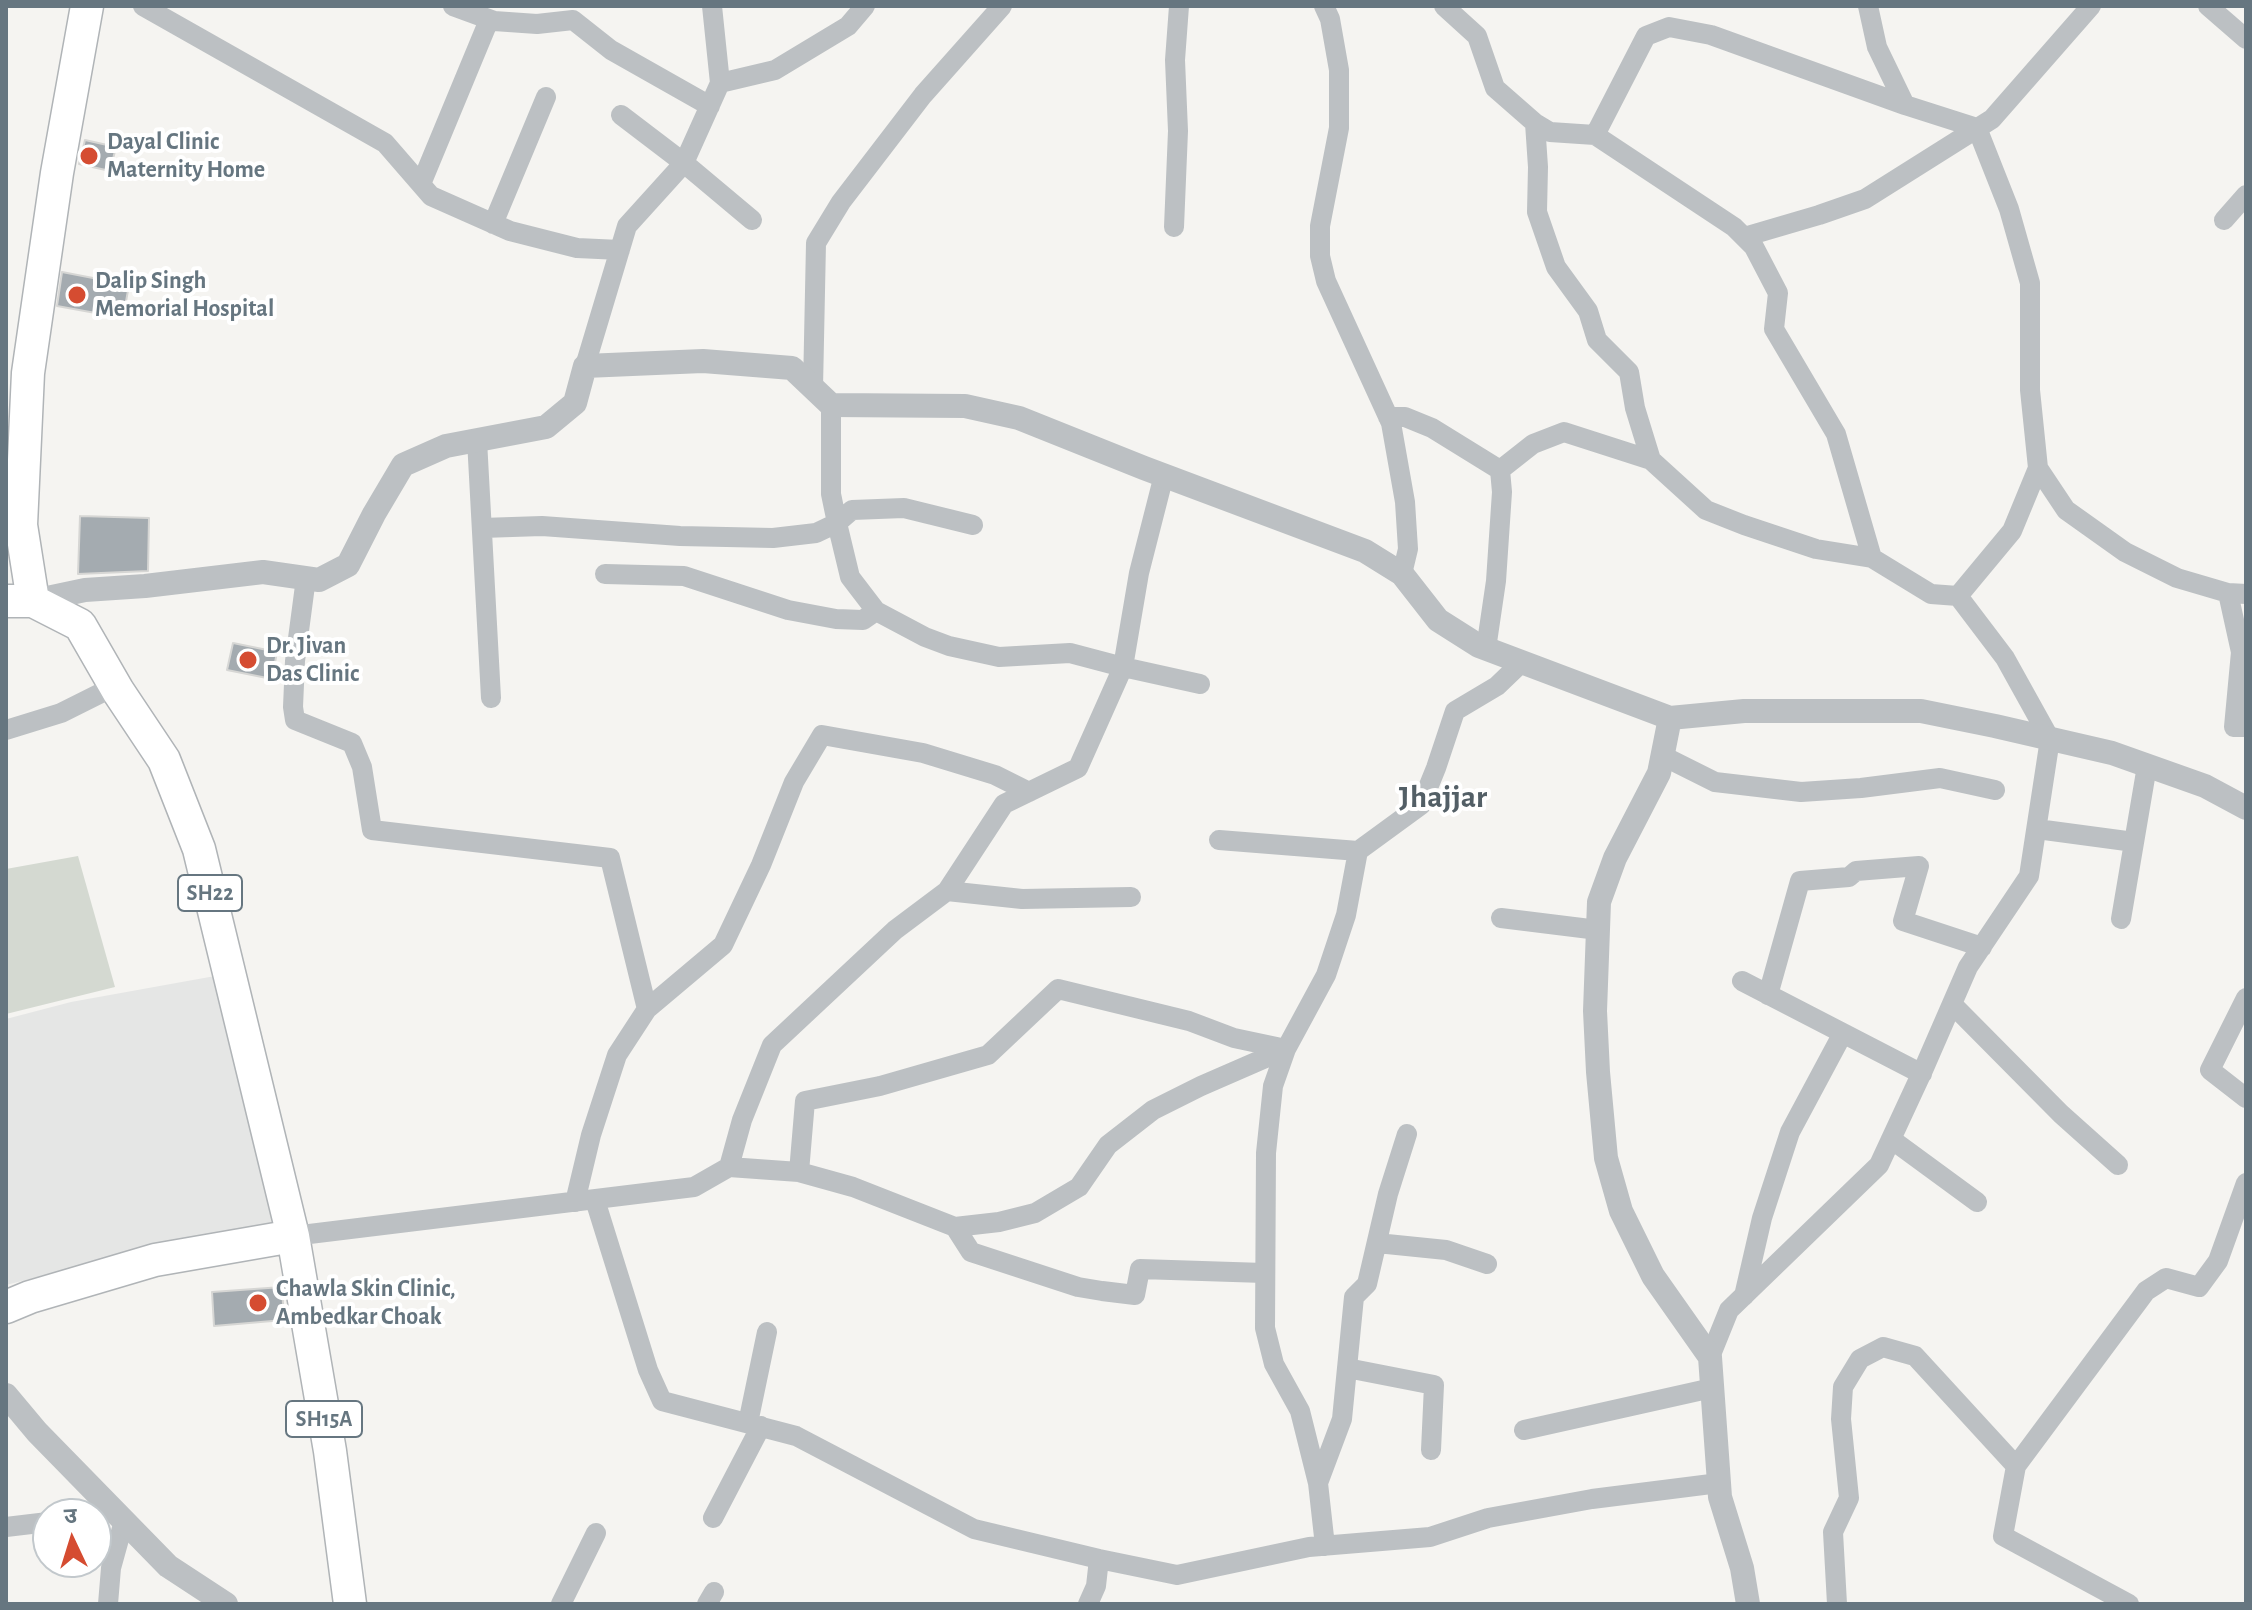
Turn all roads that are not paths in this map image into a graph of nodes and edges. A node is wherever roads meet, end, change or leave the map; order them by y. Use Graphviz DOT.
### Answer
graph roads {
  1 [pos="87,6"];
  2 [pos="143,6"];
  3 [pos="453,6"];
  4 [pos="712,6"];
  5 [pos="865,6"];
  6 [pos="1002,6"];
  7 [pos="1179,6"];
  8 [pos="1324,6"];
  9 [pos="1444,6"];
  10 [pos="1868,6"];
  11 [pos="2091,6"];
  12 [pos="2208,6"];
  13 [pos="494,16"];
  14 [pos="2245,37"];
  15 [pos="720,83"];
  16 [pos="546,97"];
  17 [pos="1905,105"];
  18 [pos="710,106"];
  19 [pos="621,115"];
  20 [pos="1535,123"];
  21 [pos="1977,128"];
  22 [pos="1595,135"];
  23 [pos="684,163"];
  24 [pos="421,184"];
  25 [pos="2246,195"];
  26 [pos="752,220"];
  27 [pos="2224,220"];
  28 [pos="493,224"];
  29 [pos="1174,227"];
  30 [pos="1744,237"];
  31 [pos="620,250"];
  32 [pos="585,366"];
  33 [pos="813,388"];
  34 [pos="831,405"];
  35 [pos="1388,417"];
  36 [pos="477,440"];
  37 [pos="1651,460"];
  38 [pos="2038,468"];
  39 [pos="1500,470"];
  40 [pos="1164,475"];
  41 [pos="837,523"];
  42 [pos="973,525"];
  43 [pos="482,528"];
  44 [pos="1872,558"];
  45 [pos="605,574"];
  46 [pos="1402,574"];
  47 [pos="306,578"];
  48 [pos="2237,594"];
  49 [pos="1958,596"];
  50 [pos="19,601"];
  51 [pos="876,611"];
  52 [pos="1486,649"];
  53 [pos="1522,662"];
  54 [pos="1123,667"];
  55 [pos="1200,684"];
  56 [pos="115,686"];
  57 [pos="491,698"];
  58 [pos="1670,718"];
  59 [pos="2246,727"];
  60 [pos="6,730"];
  61 [pos="2050,739"];
  62 [pos="1663,756"];
  63 [pos="2147,766"];
  64 [pos="1995,790"];
  65 [pos="1029,792"];
  66 [pos="2246,808"];
  67 [pos="2037,829"];
  68 [pos="1219,840"];
  69 [pos="2134,842"];
  70 [pos="1358,851"];
  71 [pos="947,891"];
  72 [pos="1131,897"];
  73 [pos="1501,918"];
  74 [pos="2121,919"];
  75 [pos="1598,930"];
  76 [pos="1982,947"];
  77 [pos="1742,981"];
  78 [pos="1768,995"];
  79 [pos="2246,998"];
  80 [pos="1952,1004"];
  81 [pos="647,1009"];
  82 [pos="1843,1033"];
  83 [pos="1286,1049"];
  84 [pos="1922,1074"];
  85 [pos="2246,1098"];
  86 [pos="1407,1134"];
  87 [pos="1891,1139"];
  88 [pos="2118,1165"];
  89 [pos="729,1167"];
  90 [pos="799,1172"];
  91 [pos="2246,1183"];
  92 [pos="585,1201"];
  93 [pos="1977,1202"];
  94 [pos="955,1227"];
  95 [pos="293,1236"];
  96 [pos="1377,1243"];
  97 [pos="1487,1264"];
  98 [pos="1264,1273"];
  99 [pos="1744,1296"];
  100 [pos="6,1307"];
  101 [pos="767,1332"];
  102 [pos="1710,1357"];
  103 [pos="1347,1368"];
  104 [pos="1712,1388"];
  105 [pos="6,1395"];
  106 [pos="755,1425"];
  107 [pos="1524,1430"];
  108 [pos="1431,1450"];
  109 [pos="2016,1466"];
  110 [pos="1318,1483"];
  111 [pos="1719,1483"];
  112 [pos="96,1498"];
  113 [pos="112,1516"];
  114 [pos="713,1518"];
  115 [pos="32,1524"];
  116 [pos="6,1527"];
  117 [pos="596,1533"];
  118 [pos="1325,1546"];
  119 [pos="1099,1559"];
  120 [pos="110,1578"];
  121 [pos="108,1604"];
  122 [pos="226,1604"];
  123 [pos="350,1604"];
  124 [pos="561,1604"];
  125 [pos="1088,1604"];
  126 [pos="1748,1604"];
  127 [pos="1837,1604"];
  128 [pos="2129,1604"];
  1 -- 50 [label="main road"];
  2 -- 24 [label="street"];
  3 -- 13 [label="street"];
  4 -- 15 [label="street"];
  5 -- 15 [label="street"];
  6 -- 33 [label="street"];
  7 -- 29 [label="street"];
  8 -- 35 [label="street"];
  9 -- 20 [label="street"];
  10 -- 17 [label="street"];
  11 -- 21 [label="street"];
  12 -- 14 [label="street"];
  13 -- 18 [label="street"];
  13 -- 24 [label="street"];
  15 -- 18 [label="street"];
  16 -- 28 [label="street"];
  17 -- 21 [label="street"];
  17 -- 22 [label="street"];
  18 -- 23 [label="street"];
  19 -- 23 [label="street"];
  20 -- 22 [label="street"];
  20 -- 37 [label="street"];
  21 -- 30 [label="street"];
  21 -- 38 [label="street"];
  22 -- 30 [label="street"];
  23 -- 26 [label="street"];
  23 -- 31 [label="street"];
  24 -- 28 [label="street"];
  25 -- 27 [label="street"];
  28 -- 31 [label="street"];
  30 -- 44 [label="street"];
  31 -- 32 [label="street"];
  32 -- 33 [label="street"];
  32 -- 36 [label="street"];
  33 -- 34 [label="street"];
  34 -- 40 [label="street"];
  34 -- 41 [label="street"];
  35 -- 39 [label="street"];
  35 -- 46 [label="street"];
  36 -- 43 [label="street"];
  36 -- 47 [label="street"];
  37 -- 39 [label="street"];
  37 -- 44 [label="street"];
  38 -- 48 [label="street"];
  38 -- 49 [label="street"];
  39 -- 52 [label="street"];
  40 -- 46 [label="street"];
  40 -- 54 [label="street"];
  41 -- 42 [label="street"];
  41 -- 43 [label="street"];
  41 -- 51 [label="street"];
  43 -- 57 [label="street"];
  44 -- 49 [label="street"];
  45 -- 51 [label="street"];
  46 -- 52 [label="street"];
  47 -- 50 [label="street"];
  47 -- 81 [label="street"];
  48 -- 59 [label="street"];
  49 -- 61 [label="street"];
  50 -- 56 [label="main road, SH22"];
  51 -- 54 [label="street"];
  52 -- 53 [label="street"];
  53 -- 58 [label="street"];
  53 -- 70 [label="street"];
  54 -- 55 [label="street"];
  54 -- 65 [label="street"];
  56 -- 60 [label="street"];
  56 -- 95 [label="main road, SH22"];
  58 -- 61 [label="street"];
  58 -- 62 [label="street"];
  61 -- 63 [label="street"];
  61 -- 67 [label="street"];
  62 -- 64 [label="street"];
  62 -- 75 [label="street"];
  63 -- 66 [label="street"];
  63 -- 69 [label="street"];
  65 -- 71 [label="street"];
  65 -- 81 [label="street"];
  67 -- 69 [label="street"];
  67 -- 76 [label="street"];
  68 -- 70 [label="street"];
  69 -- 74 [label="street"];
  70 -- 83 [label="street"];
  71 -- 72 [label="street"];
  71 -- 89 [label="street"];
  73 -- 75 [label="street"];
  75 -- 102 [label="street"];
  76 -- 78 [label="street"];
  76 -- 80 [label="street"];
  77 -- 78 [label="street"];
  78 -- 82 [label="street"];
  79 -- 85 [label="street"];
  80 -- 84 [label="street"];
  80 -- 88 [label="street"];
  81 -- 92 [label="street"];
  82 -- 84 [label="street"];
  82 -- 99 [label="street"];
  83 -- 90 [label="street"];
  83 -- 94 [label="street"];
  83 -- 98 [label="street"];
  84 -- 87 [label="street"];
  86 -- 96 [label="street"];
  87 -- 93 [label="street"];
  87 -- 99 [label="street"];
  89 -- 90 [label="street"];
  89 -- 92 [label="street"];
  90 -- 94 [label="street"];
  91 -- 109 [label="street"];
  92 -- 95 [label="street"];
  92 -- 106 [label="street"];
  94 -- 98 [label="street"];
  95 -- 100 [label="main road"];
  95 -- 123 [label="main road, SH15A"];
  96 -- 97 [label="street"];
  96 -- 103 [label="street"];
  98 -- 110 [label="street"];
  99 -- 102 [label="street"];
  101 -- 106 [label="street"];
  102 -- 104 [label="street"];
  103 -- 108 [label="street"];
  103 -- 110 [label="street"];
  104 -- 107 [label="street"];
  104 -- 111 [label="street"];
  105 -- 112 [label="street"];
  106 -- 114 [label="street"];
  106 -- 119 [label="street"];
  109 -- 127 [label="street"];
  109 -- 128 [label="street"];
  110 -- 118 [label="street"];
  111 -- 118 [label="street"];
  111 -- 126 [label="street"];
  113 -- 122 [label="street"];
  115 -- 116 [label="street"];
  117 -- 124 [label="street"];
  118 -- 119 [label="street"];
  119 -- 125 [label="street"];
  120 -- 121 [label="street"];
}
